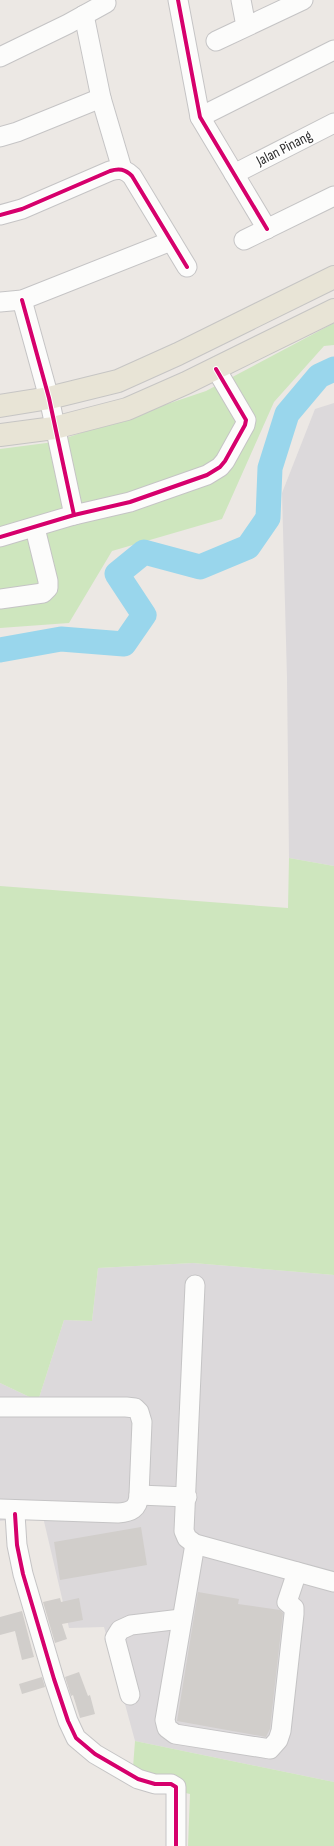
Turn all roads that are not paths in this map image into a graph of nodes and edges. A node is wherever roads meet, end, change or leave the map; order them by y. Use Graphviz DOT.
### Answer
graph roads {
  1 [pos="178,0"];
  2 [pos="241,0"];
  3 [pos="302,0"];
  4 [pos="106,3"];
  5 [pos="84,15"];
  6 [pos="246,26"];
  7 [pos="216,40"];
  8 [pos="334,50"];
  9 [pos="0,56"];
  10 [pos="101,98"];
  11 [pos="200,117"];
  12 [pos="334,123"];
  13 [pos="0,137"];
  14 [pos="122,169"];
  15 [pos="234,174"];
  16 [pos="334,196"];
  17 [pos="0,215"];
  18 [pos="267,229"];
  19 [pos="244,240"];
  20 [pos="172,241"];
  21 [pos="187,267"];
  22 [pos="334,276"];
  23 [pos="22,300"];
  24 [pos="0,302"];
  25 [pos="334,310"];
  26 [pos="216,369"];
  27 [pos="0,406"];
  28 [pos="52,412"];
  29 [pos="0,435"];
  30 [pos="74,515"];
  31 [pos="35,528"];
  32 [pos="0,537"];
  33 [pos="0,599"];
  34 [pos="196,1285"];
  35 [pos="0,1407"];
  36 [pos="139,1495"];
  37 [pos="187,1496"];
  38 [pos="7,1512"];
  39 [pos="190,1537"];
  40 [pos="297,1572"];
  41 [pos="334,1582"];
  42 [pos="181,1618"];
  43 [pos="130,1695"];
  44 [pos="176,1846"];
  1 -- 11 [label="street"];
  2 -- 6 [label="street"];
  3 -- 6 [label="street"];
  4 -- 5 [label="street"];
  5 -- 9 [label="street"];
  5 -- 10 [label="street"];
  6 -- 7 [label="street"];
  8 -- 11 [label="street"];
  10 -- 13 [label="street"];
  10 -- 14 [label="street"];
  11 -- 15 [label="street"];
  12 -- 15 [label="street, Jalan Pinang"];
  14 -- 17 [label="street"];
  14 -- 20 [label="street"];
  15 -- 18 [label="street"];
  16 -- 18 [label="street"];
  18 -- 19 [label="street"];
  20 -- 21 [label="street"];
  20 -- 23 [label="street"];
  22 -- 28 [label="main road"];
  23 -- 24 [label="street"];
  23 -- 28 [label="street"];
  25 -- 26 [label="main road"];
  26 -- 28 [label="main road"];
  26 -- 30 [label="street"];
  27 -- 28 [label="main road"];
  28 -- 29 [label="main road"];
  28 -- 30 [label="street"];
  30 -- 31 [label="street"];
  31 -- 32 [label="street"];
  31 -- 33 [label="street"];
  34 -- 37 [label="street"];
  35 -- 36 [label="street"];
  36 -- 37 [label="street"];
  36 -- 38 [label="street"];
  37 -- 39 [label="street"];
  38 -- 44 [label="street"];
  39 -- 40 [label="street"];
  39 -- 42 [label="street"];
  40 -- 41 [label="street"];
  40 -- 42 [label="street"];
  42 -- 43 [label="street"];
}
